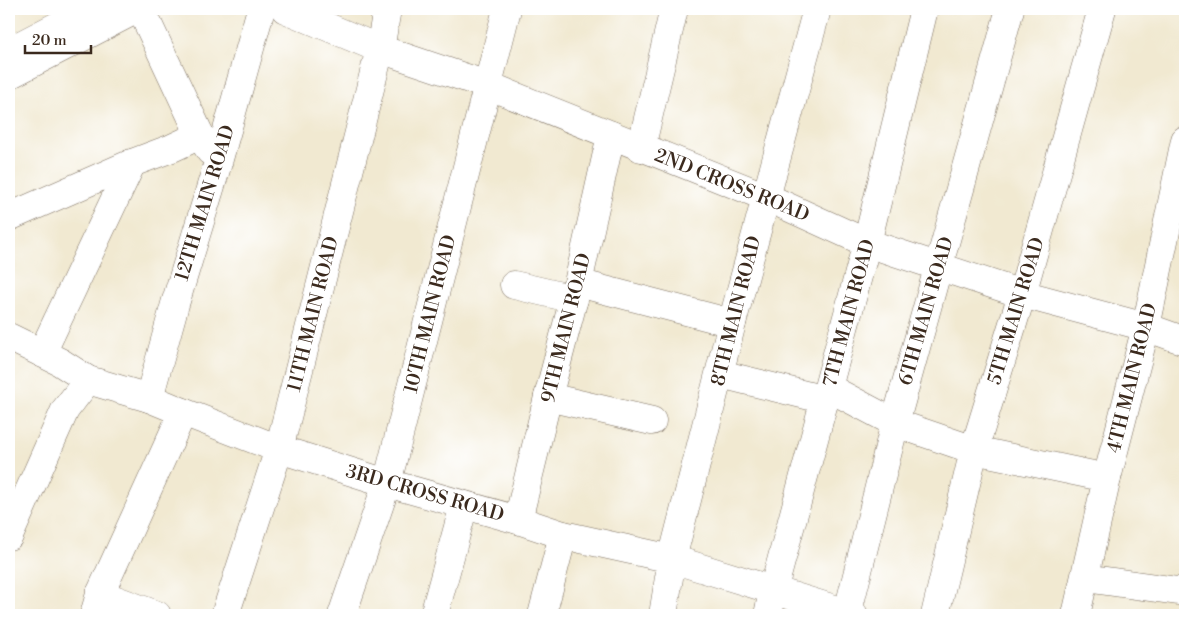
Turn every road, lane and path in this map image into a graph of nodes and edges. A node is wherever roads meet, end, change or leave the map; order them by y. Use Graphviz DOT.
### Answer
graph roads {
  1 [pos="90,9"];
  2 [pos="139,9"];
  3 [pos="261,9"];
  4 [pos="285,9"];
  5 [pos="387,9"];
  6 [pos="507,9"];
  7 [pos="674,9"];
  8 [pos="817,9"];
  9 [pos="924,9"];
  10 [pos="1010,9"];
  11 [pos="1102,9"];
  12 [pos="380,49"];
  13 [pos="9,51"];
  14 [pos="9,75"];
  15 [pos="487,85"];
  16 [pos="200,135"];
  17 [pos="611,135"];
  18 [pos="1185,140"];
  19 [pos="641,148"];
  20 [pos="132,163"];
  21 [pos="217,166"];
  22 [pos="766,197"];
  23 [pos="9,217"];
  24 [pos="867,243"];
  25 [pos="939,266"];
  26 [pos="514,285"];
  27 [pos="576,291"];
  28 [pos="1022,294"];
  29 [pos="732,323"];
  30 [pos="1146,327"];
  31 [pos="9,337"];
  32 [pos="1185,341"];
  33 [pos="42,353"];
  34 [pos="720,374"];
  35 [pos="88,380"];
  36 [pos="827,394"];
  37 [pos="548,397"];
  38 [pos="149,398"];
  39 [pos="183,412"];
  40 [pos="652,420"];
  41 [pos="895,423"];
  42 [pos="279,449"];
  43 [pos="974,450"];
  44 [pos="1107,478"];
  45 [pos="387,484"];
  46 [pos="464,505"];
  47 [pos="518,520"];
  48 [pos="563,535"];
  49 [pos="9,536"];
  50 [pos="672,559"];
  51 [pos="1085,578"];
  52 [pos="1185,592"];
  53 [pos="771,603"];
  54 [pos="97,605"];
  55 [pos="157,615"];
  56 [pos="225,615"];
  57 [pos="342,615"];
  58 [pos="434,615"];
  59 [pos="542,615"];
  60 [pos="663,615"];
  61 [pos="849,615"];
  62 [pos="935,615"];
  63 [pos="1076,615"];
  1 -- 13 [label="street"];
  2 -- 14 [label="street"];
  2 -- 16 [label="street"];
  3 -- 21 [label="street, 12TH MAIN ROAD"];
  4 -- 12 [label="street, 2ND CROSS ROAD"];
  5 -- 12 [label="street, 11TH MAIN ROAD"];
  6 -- 15 [label="street, 10TH MAIN ROAD"];
  7 -- 19 [label="street"];
  8 -- 22 [label="street, 8TH MAIN ROAD"];
  9 -- 24 [label="street, 7TH MAIN ROAD"];
  10 -- 25 [label="street, 6TH MAIN ROAD"];
  11 -- 28 [label="street, 5TH MAIN ROAD"];
  12 -- 15 [label="street, 2ND CROSS ROAD"];
  12 -- 42 [label="street, 11TH MAIN ROAD"];
  15 -- 17 [label="street, 2ND CROSS ROAD"];
  15 -- 45 [label="street, 10TH MAIN ROAD"];
  16 -- 20 [label="street"];
  16 -- 21 [label="street"];
  17 -- 19 [label="street, 2ND CROSS ROAD"];
  17 -- 27 [label="street, 9TH MAIN ROAD"];
  18 -- 30 [label="street, 4TH MAIN ROAD"];
  19 -- 22 [label="street, 2ND CROSS ROAD"];
  20 -- 23 [label="street"];
  20 -- 33 [label="street"];
  21 -- 38 [label="street, 12TH MAIN ROAD"];
  22 -- 24 [label="street, 2ND CROSS ROAD"];
  22 -- 29 [label="street, 8TH MAIN ROAD"];
  24 -- 25 [label="street, 2ND CROSS ROAD"];
  24 -- 36 [label="street, 7TH MAIN ROAD"];
  25 -- 28 [label="street, 2ND CROSS ROAD"];
  25 -- 41 [label="street, 6TH MAIN ROAD"];
  26 -- 27 [label="street"];
  27 -- 29 [label="street"];
  27 -- 37 [label="street, 9TH MAIN ROAD"];
  28 -- 30 [label="street, 2ND CROSS ROAD"];
  28 -- 43 [label="street, 5TH MAIN ROAD"];
  29 -- 34 [label="street, 8TH MAIN ROAD"];
  30 -- 32 [label="street, 2ND CROSS ROAD"];
  30 -- 44 [label="street, 4TH MAIN ROAD"];
  31 -- 33 [label="street, 3RD CROSS ROAD"];
  33 -- 35 [label="street, 3RD CROSS ROAD"];
  34 -- 36 [label="street"];
  34 -- 50 [label="street, 8TH MAIN ROAD"];
  35 -- 38 [label="street, 3RD CROSS ROAD"];
  35 -- 49 [label="street"];
  36 -- 41 [label="street"];
  36 -- 53 [label="street, 7TH MAIN ROAD"];
  37 -- 40 [label="street"];
  37 -- 47 [label="street, 9TH MAIN ROAD"];
  38 -- 39 [label="street, 3RD CROSS ROAD"];
  39 -- 42 [label="street, 3RD CROSS ROAD"];
  39 -- 54 [label="street"];
  41 -- 43 [label="street"];
  41 -- 61 [label="street, 6TH MAIN ROAD"];
  42 -- 45 [label="street, 3RD CROSS ROAD"];
  42 -- 56 [label="street, 11TH MAIN ROAD"];
  43 -- 44 [label="street"];
  43 -- 62 [label="street, 5TH MAIN ROAD"];
  44 -- 51 [label="street, 4TH MAIN ROAD"];
  45 -- 46 [label="street, 3RD CROSS ROAD"];
  45 -- 57 [label="street, 10TH MAIN ROAD"];
  46 -- 47 [label="street, 3RD CROSS ROAD"];
  46 -- 58 [label="street"];
  47 -- 48 [label="street, 3RD CROSS ROAD"];
  48 -- 50 [label="street, 3RD CROSS ROAD"];
  48 -- 59 [label="street"];
  50 -- 53 [label="street, 3RD CROSS ROAD"];
  50 -- 60 [label="street, 8TH MAIN ROAD"];
  51 -- 52 [label="street"];
  51 -- 63 [label="street, 4TH MAIN ROAD"];
  53 -- 61 [label="street, 3RD CROSS ROAD"];
  54 -- 55 [label="street"];
}
